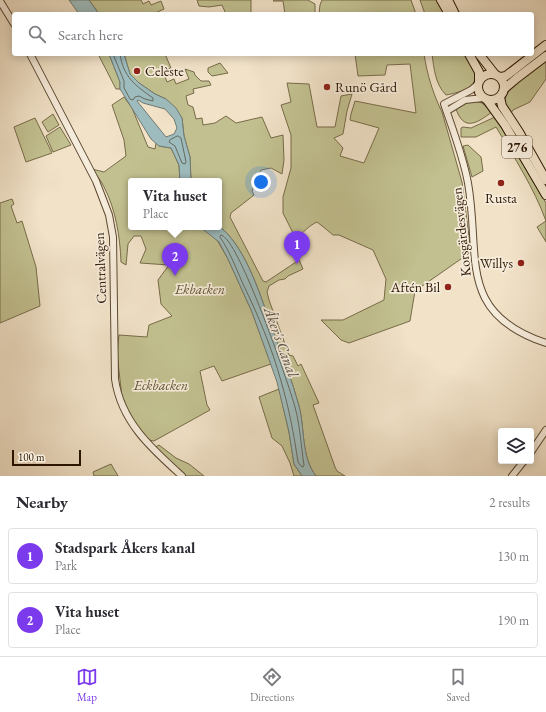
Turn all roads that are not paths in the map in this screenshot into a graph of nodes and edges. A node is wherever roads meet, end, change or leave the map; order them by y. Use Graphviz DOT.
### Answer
graph roads {
  1 [pos="442,0"];
  2 [pos="448,0"];
  3 [pos="0,1"];
  4 [pos="448,12"];
  5 [pos="454,12"];
  6 [pos="12,21"];
  7 [pos="546,45"];
  8 [pos="534,55"];
  9 [pos="31,56"];
  10 [pos="470,56"];
  11 [pos="481,56"];
  12 [pos="532,56"];
  13 [pos="546,56"];
  14 [pos="497,75"];
  15 [pos="478,82"];
  16 [pos="504,89"];
  17 [pos="500,97"];
  18 [pos="485,99"];
  19 [pos="447,111"];
  20 [pos="546,180"];
  21 [pos="546,195"];
  22 [pos="546,343"];
  23 [pos="546,430"];
  24 [pos="534,448"];
  25 [pos="522,464"];
  26 [pos="182,476"];
  27 [pos="512,476"];
  1 -- 4 [label="main road"];
  2 -- 5 [label="main road"];
  3 -- 6 [label="street"];
  7 -- 8 [label="main road"];
  9 -- 26 [label="street, Centralvägen"];
  10 -- 15 [label="main road, 276"];
  11 -- 14 [label="main road"];
  12 -- 14 [label="main road"];
  13 -- 16 [label="main road"];
  14 -- 15 [label="main road"];
  14 -- 16 [label="main road"];
  15 -- 18 [label="main road, 276"];
  15 -- 19 [label="street, Korsgärdesvägen"];
  16 -- 17 [label="main road"];
  17 -- 18 [label="main road"];
  17 -- 20 [label="main road, 276"];
  18 -- 19 [label="street"];
  18 -- 21 [label="main road, 276"];
  19 -- 22 [label="street, Korsgärdesvägen"];
  23 -- 24 [label="street"];
  25 -- 27 [label="street"];
}
